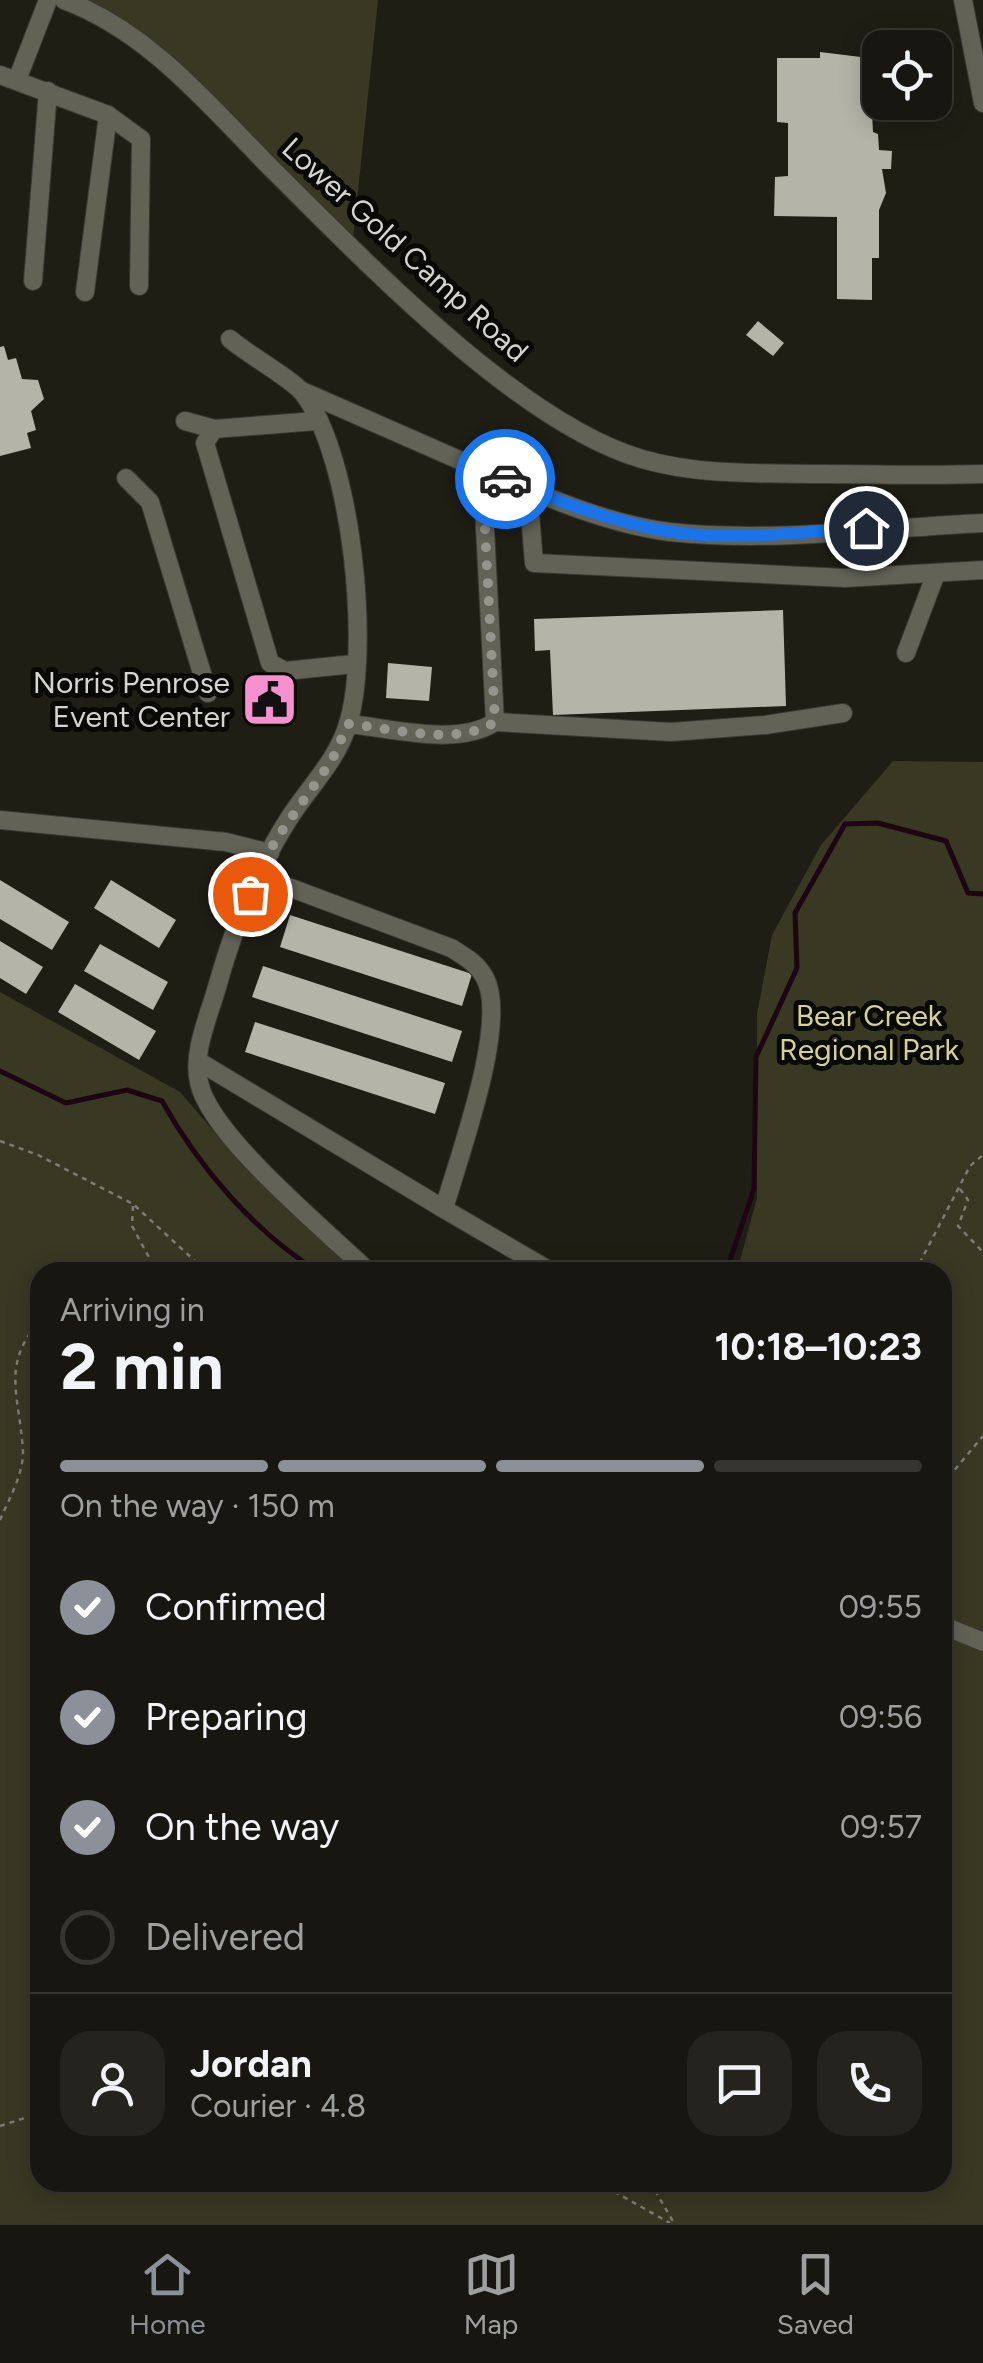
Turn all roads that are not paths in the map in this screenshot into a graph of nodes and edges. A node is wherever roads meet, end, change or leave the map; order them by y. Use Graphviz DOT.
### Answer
graph roads {
  1 [pos="48,0"];
  2 [pos="64,0"];
  3 [pos="963,0"];
  4 [pos="978,56"];
  5 [pos="9,77"];
  6 [pos="48,91"];
  7 [pos="983,103"];
  8 [pos="108,115"];
  9 [pos="33,282"];
  10 [pos="138,286"];
  11 [pos="85,292"];
  12 [pos="230,339"];
  13 [pos="302,391"];
  14 [pos="185,421"];
  15 [pos="316,421"];
  16 [pos="214,429"];
  17 [pos="482,470"];
  18 [pos="983,474"];
  19 [pos="126,478"];
  20 [pos="528,489"];
  21 [pos="983,523"];
  22 [pos="983,570"];
  23 [pos="935,576"];
  24 [pos="906,653"];
  25 [pos="354,664"];
  26 [pos="208,694"];
  27 [pos="843,713"];
  28 [pos="495,722"];
  29 [pos="348,724"];
  30 [pos="0,820"];
  31 [pos="270,852"];
  32 [pos="259,876"];
  33 [pos="198,1061"];
  34 [pos="444,1209"];
  35 [pos="359,1262"];
  36 [pos="535,1262"];
  37 [pos="952,1630"];
  38 [pos="983,1642"];
  1 -- 5 [label="street"];
  2 -- 18 [label="street, Lower Gold Camp Road"];
  3 -- 4 [label="street"];
  4 -- 7 [label="street"];
  5 -- 6 [label="street"];
  6 -- 8 [label="street"];
  6 -- 9 [label="street"];
  8 -- 10 [label="street"];
  8 -- 11 [label="street"];
  12 -- 13 [label="street"];
  13 -- 15 [label="street"];
  13 -- 17 [label="street"];
  14 -- 16 [label="street"];
  15 -- 16 [label="street"];
  15 -- 25 [label="street"];
  16 -- 25 [label="street"];
  17 -- 20 [label="street"];
  17 -- 28 [label="street"];
  19 -- 26 [label="street"];
  20 -- 21 [label="street"];
  20 -- 23 [label="street"];
  22 -- 23 [label="street"];
  23 -- 24 [label="street"];
  25 -- 29 [label="street"];
  27 -- 28 [label="street"];
  28 -- 29 [label="street"];
  29 -- 31 [label="street"];
  30 -- 31 [label="street"];
  31 -- 32 [label="street"];
  32 -- 33 [label="street"];
  32 -- 34 [label="street"];
  33 -- 34 [label="street"];
  33 -- 35 [label="street"];
  34 -- 36 [label="street"];
  37 -- 38 [label="street"];
}
